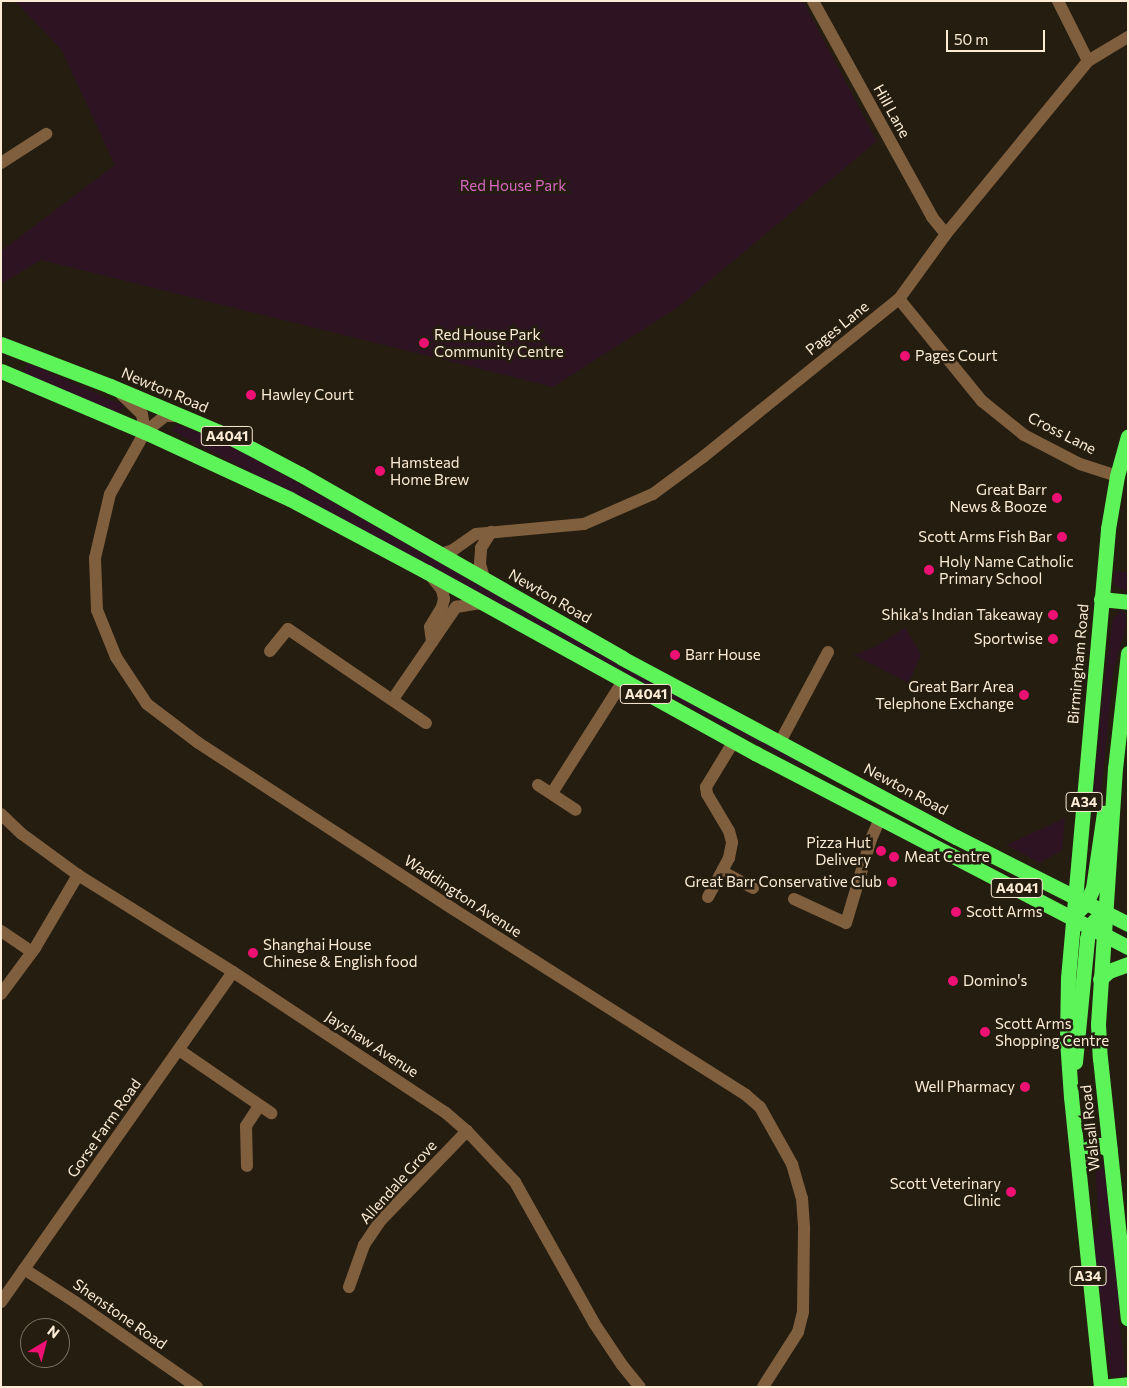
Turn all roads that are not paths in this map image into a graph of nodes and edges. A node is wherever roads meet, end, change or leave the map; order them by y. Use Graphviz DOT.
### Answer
graph roads {
  1 [pos="814,1"];
  2 [pos="1058,1"];
  3 [pos="1128,37"];
  4 [pos="1088,61"];
  5 [pos="46,134"];
  6 [pos="1,163"];
  7 [pos="946,234"];
  8 [pos="899,299"];
  9 [pos="1,344"];
  10 [pos="1,371"];
  11 [pos="110,386"];
  12 [pos="183,416"];
  13 [pos="145,432"];
  14 [pos="1128,436"];
  15 [pos="1122,476"];
  16 [pos="491,532"];
  17 [pos="441,554"];
  18 [pos="428,572"];
  19 [pos="484,578"];
  20 [pos="1102,599"];
  21 [pos="1128,602"];
  22 [pos="481,603"];
  23 [pos="432,642"];
  24 [pos="270,651"];
  25 [pos="828,652"];
  26 [pos="1128,653"];
  27 [pos="623,681"];
  28 [pos="393,699"];
  29 [pos="426,723"];
  30 [pos="734,741"];
  31 [pos="780,742"];
  32 [pos="1115,768"];
  33 [pos="538,785"];
  34 [pos="552,793"];
  35 [pos="576,810"];
  36 [pos="1,814"];
  37 [pos="882,818"];
  38 [pos="723,872"];
  39 [pos="78,875"];
  40 [pos="753,888"];
  41 [pos="708,898"];
  42 [pos="794,898"];
  43 [pos="1080,900"];
  44 [pos="1106,912"];
  45 [pos="1072,916"];
  46 [pos="1128,924"];
  47 [pos="1096,930"];
  48 [pos="1,931"];
  49 [pos="1128,947"];
  50 [pos="32,952"];
  51 [pos="1128,964"];
  52 [pos="233,972"];
  53 [pos="1100,979"];
  54 [pos="1,994"];
  55 [pos="179,1050"];
  56 [pos="1071,1097"];
  57 [pos="259,1106"];
  58 [pos="271,1114"];
  59 [pos="466,1131"];
  60 [pos="1110,1150"];
  61 [pos="1080,1164"];
  62 [pos="247,1166"];
  63 [pos="24,1269"];
  64 [pos="349,1287"];
  65 [pos="1,1302"];
  66 [pos="1128,1320"];
  67 [pos="1128,1384"];
  68 [pos="637,1386"];
  69 [pos="197,1387"];
  70 [pos="763,1387"];
  71 [pos="1101,1387"];
  1 -- 7 [label="street, Hill Lane"];
  2 -- 4 [label="street"];
  3 -- 4 [label="street, Pages Lane"];
  4 -- 7 [label="street, Pages Lane"];
  5 -- 6 [label="street"];
  7 -- 8 [label="street, Pages Lane"];
  8 -- 15 [label="street, Cross Lane"];
  8 -- 16 [label="street, Pages Lane"];
  9 -- 11 [label="highway, Newton Road / A4041"];
  10 -- 13 [label="highway, A4041"];
  11 -- 12 [label="highway, Newton Road / A4041"];
  11 -- 13 [label="street"];
  12 -- 13 [label="street, Waddington Avenue"];
  12 -- 17 [label="highway, Newton Road / A4041"];
  13 -- 18 [label="highway, A4041"];
  13 -- 70 [label="street, Waddington Avenue"];
  14 -- 15 [label="highway, Birmingham Road / A34"];
  15 -- 20 [label="highway, Birmingham Road / A34"];
  16 -- 17 [label="street, Pages Lane"];
  16 -- 19 [label="street"];
  17 -- 19 [label="highway, Newton Road / A4041"];
  18 -- 22 [label="highway, A4041"];
  18 -- 23 [label="street"];
  19 -- 31 [label="highway, Newton Road / A4041"];
  20 -- 21 [label="highway"];
  20 -- 43 [label="highway, Birmingham Road / A34"];
  22 -- 23 [label="street"];
  22 -- 27 [label="highway, A4041"];
  23 -- 28 [label="street"];
  24 -- 28 [label="street"];
  25 -- 31 [label="street"];
  26 -- 32 [label="highway, A34"];
  27 -- 30 [label="highway, A4041"];
  27 -- 34 [label="street"];
  28 -- 29 [label="street"];
  30 -- 37 [label="highway, A4041"];
  30 -- 38 [label="street"];
  31 -- 43 [label="highway, Newton Road / A4041"];
  32 -- 43 [label="highway, A34"];
  32 -- 44 [label="highway, A34"];
  33 -- 34 [label="street"];
  34 -- 35 [label="street"];
  36 -- 39 [label="street, Jayshaw Avenue"];
  37 -- 42 [label="street"];
  37 -- 45 [label="highway, A4041"];
  38 -- 40 [label="street"];
  38 -- 41 [label="street"];
  39 -- 50 [label="street"];
  39 -- 52 [label="street, Jayshaw Avenue"];
  43 -- 44 [label="highway, A4041"];
  43 -- 45 [label="highway, A34"];
  44 -- 46 [label="highway, A4041"];
  44 -- 47 [label="highway, A34"];
  45 -- 47 [label="highway, A4041"];
  45 -- 56 [label="highway, Walsall Road / A34"];
  47 -- 49 [label="highway, A4041"];
  47 -- 53 [label="highway, Walsall Road / A34"];
  47 -- 56 [label="highway, Walsall Road / A34"];
  48 -- 50 [label="street"];
  50 -- 54 [label="street"];
  51 -- 53 [label="highway"];
  52 -- 55 [label="street, Gorse Farm Road"];
  52 -- 59 [label="street, Jayshaw Avenue"];
  53 -- 60 [label="highway, Walsall Road / A34"];
  55 -- 57 [label="street"];
  55 -- 63 [label="street, Gorse Farm Road"];
  56 -- 61 [label="highway, Walsall Road / A34"];
  57 -- 58 [label="street"];
  57 -- 62 [label="street"];
  59 -- 64 [label="street, Allendale Grove"];
  59 -- 68 [label="street, Jayshaw Avenue"];
  60 -- 61 [label="highway"];
  60 -- 66 [label="highway, Walsall Road / A34"];
  61 -- 71 [label="highway, Walsall Road / A34"];
  63 -- 65 [label="street, Gorse Farm Road"];
  63 -- 69 [label="street, Shenstone Road"];
  67 -- 71 [label="highway"];
}
